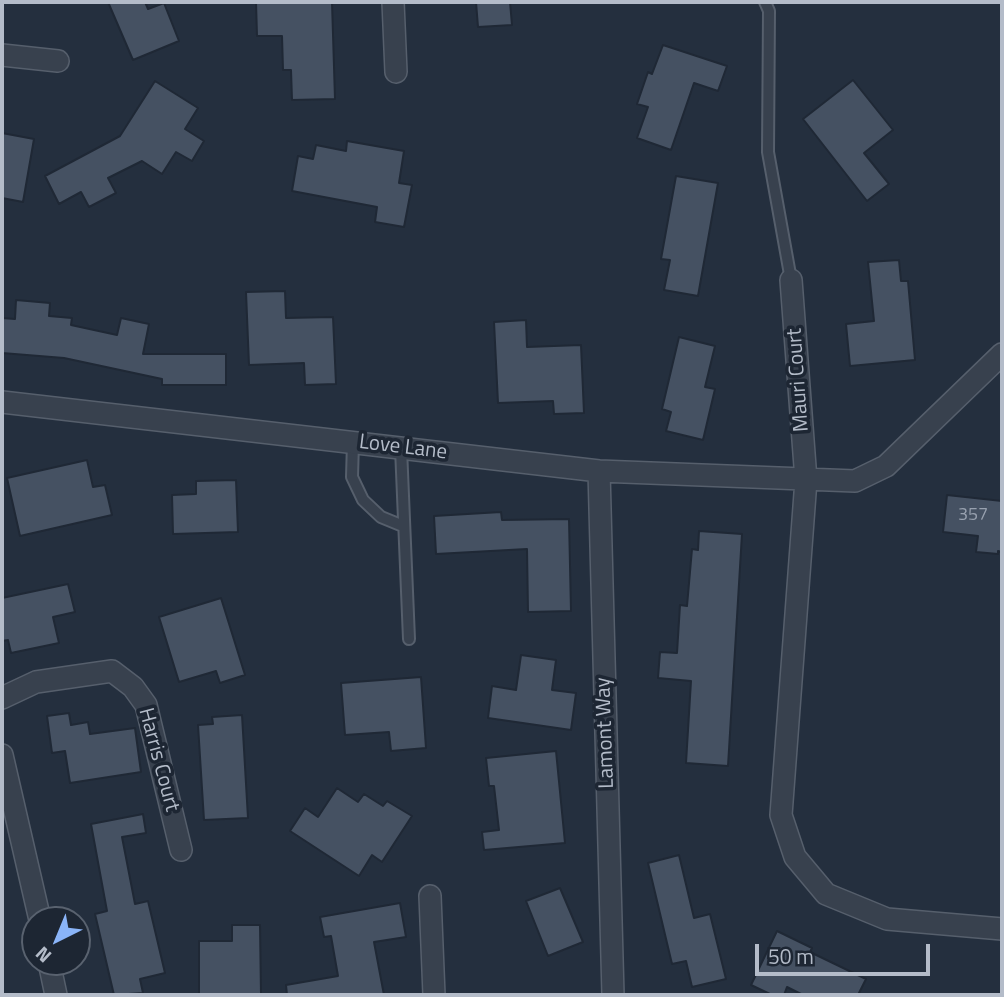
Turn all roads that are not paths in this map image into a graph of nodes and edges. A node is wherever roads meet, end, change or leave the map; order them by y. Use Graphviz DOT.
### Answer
graph roads {
  1 [pos="393,2"];
  2 [pos="765,2"];
  3 [pos="2,55"];
  4 [pos="58,61"];
  5 [pos="396,72"];
  6 [pos="791,280"];
  7 [pos="1002,354"];
  8 [pos="2,401"];
  9 [pos="353,442"];
  10 [pos="401,448"];
  11 [pos="599,471"];
  12 [pos="806,480"];
  13 [pos="403,526"];
  14 [pos="409,639"];
  15 [pos="2,698"];
  16 [pos="2,755"];
  17 [pos="181,850"];
  18 [pos="430,895"];
  19 [pos="37,906"];
  20 [pos="1002,929"];
  21 [pos="52,976"];
  22 [pos="56,995"];
  23 [pos="434,995"];
  24 [pos="613,995"];
  1 -- 5 [label="street"];
  2 -- 6 [label="lane"];
  3 -- 4 [label="street"];
  6 -- 12 [label="street, Mauri Court"];
  7 -- 12 [label="street, Love Lane"];
  8 -- 9 [label="street, Love Lane"];
  9 -- 10 [label="street, Love Lane"];
  9 -- 13 [label="lane"];
  10 -- 11 [label="street, Love Lane"];
  10 -- 13 [label="lane"];
  11 -- 12 [label="street, Love Lane"];
  11 -- 24 [label="street, Lamont Way"];
  12 -- 20 [label="street"];
  13 -- 14 [label="lane"];
  15 -- 17 [label="street, Harris Court"];
  16 -- 19 [label="street"];
  18 -- 23 [label="street"];
  21 -- 22 [label="street"];
}
